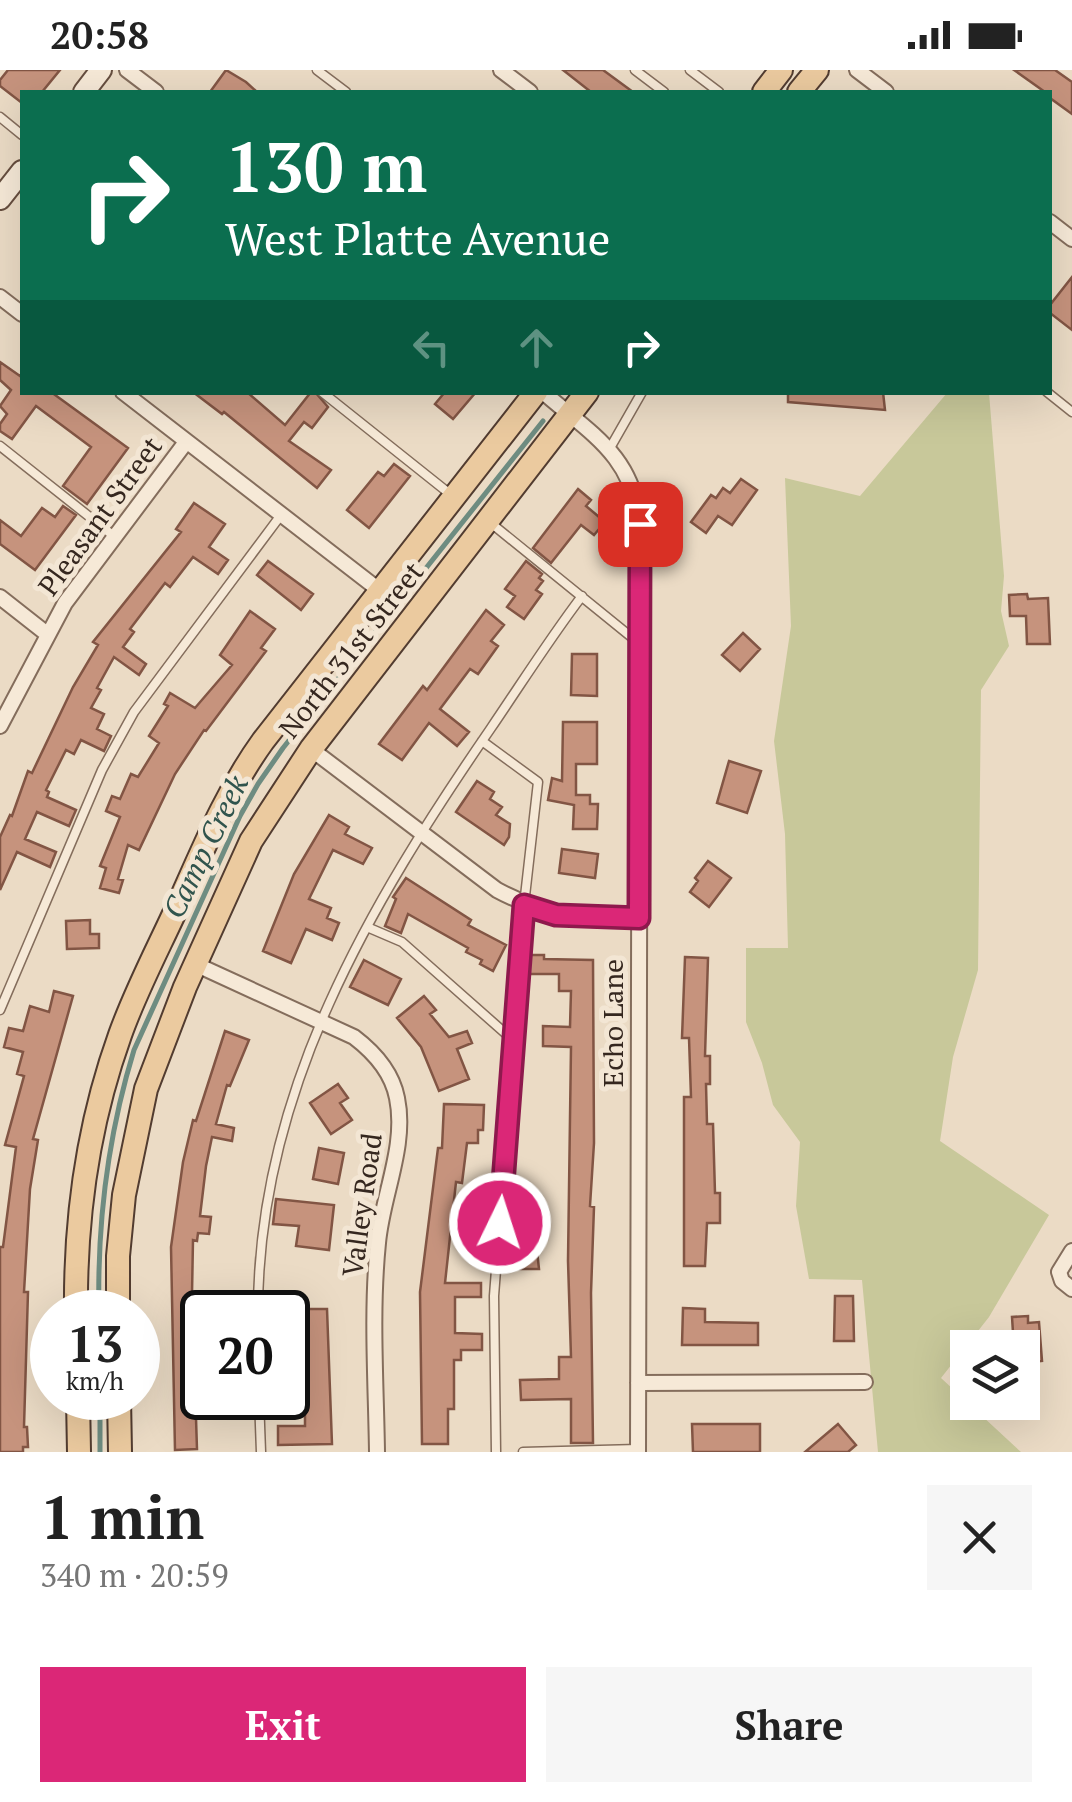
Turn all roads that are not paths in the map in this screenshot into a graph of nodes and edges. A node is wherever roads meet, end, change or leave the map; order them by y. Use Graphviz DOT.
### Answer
graph roads {
  1 [pos="102,70"];
  2 [pos="127,70"];
  3 [pos="317,70"];
  4 [pos="501,70"];
  5 [pos="635,70"];
  6 [pos="690,70"];
  7 [pos="781,70"];
  8 [pos="817,70"];
  9 [pos="857,70"];
  10 [pos="86,90"];
  11 [pos="153,90"];
  12 [pos="343,90"];
  13 [pos="527,90"];
  14 [pos="661,90"];
  15 [pos="716,90"];
  16 [pos="766,90"];
  17 [pos="801,90"];
  18 [pos="883,90"];
  19 [pos="0,117"];
  20 [pos="20,133"];
  21 [pos="20,174"];
  22 [pos="0,200"];
  23 [pos="1052,224"];
  24 [pos="1072,239"];
  25 [pos="0,296"];
  26 [pos="20,312"];
  27 [pos="127,395"];
  28 [pos="326,395"];
  29 [pos="538,395"];
  30 [pos="544,395"];
  31 [pos="585,395"];
  32 [pos="640,395"];
  33 [pos="1051,395"];
  34 [pos="1072,412"];
  35 [pos="570,416"];
  36 [pos="186,442"];
  37 [pos="0,446"];
  38 [pos="610,448"];
  39 [pos="454,496"];
  40 [pos="281,515"];
  41 [pos="489,521"];
  42 [pos="115,536"];
  43 [pos="379,590"];
  44 [pos="582,596"];
  45 [pos="0,597"];
  46 [pos="47,634"];
  47 [pos="640,644"];
  48 [pos="0,726"];
  49 [pos="482,741"];
  50 [pos="311,749"];
  51 [pos="420,832"];
  52 [pos="524,905"];
  53 [pos="639,918"];
  54 [pos="367,927"];
  55 [pos="194,964"];
  56 [pos="0,1010"];
  57 [pos="321,1023"];
  58 [pos="514,1041"];
  59 [pos="1072,1251"];
  60 [pos="1072,1289"];
  61 [pos="77,1290"];
  62 [pos="118,1290"];
  63 [pos="258,1290"];
  64 [pos="638,1382"];
  65 [pos="865,1382"];
  66 [pos="78,1420"];
  67 [pos="119,1420"];
  68 [pos="259,1420"];
  69 [pos="638,1451"];
  70 [pos="79,1452"];
  71 [pos="120,1452"];
  72 [pos="260,1452"];
  73 [pos="377,1452"];
  74 [pos="496,1452"];
  75 [pos="523,1452"];
  1 -- 10 [label="main road"];
  2 -- 11 [label="street"];
  3 -- 12 [label="lane"];
  4 -- 13 [label="street"];
  5 -- 14 [label="lane"];
  6 -- 15 [label="lane"];
  7 -- 16 [label="main road"];
  8 -- 17 [label="main road"];
  9 -- 18 [label="street"];
  19 -- 20 [label="lane"];
  21 -- 22 [label="main road"];
  23 -- 24 [label="street"];
  25 -- 26 [label="street"];
  27 -- 36 [label="street"];
  28 -- 39 [label="lane"];
  29 -- 39 [label="main road, North 31st Street"];
  30 -- 35 [label="street, Echo Lane"];
  31 -- 35 [label="main road, North 31st Street"];
  32 -- 38 [label="lane"];
  33 -- 34 [label="lane"];
  35 -- 38 [label="street, Echo Lane"];
  35 -- 41 [label="main road, North 31st Street"];
  36 -- 40 [label="street"];
  36 -- 42 [label="street, Pleasant Street"];
  37 -- 42 [label="lane"];
  38 -- 47 [label="street, Echo Lane"];
  39 -- 43 [label="main road, North 31st Street"];
  40 -- 43 [label="street"];
  40 -- 56 [label="lane"];
  41 -- 44 [label="lane"];
  41 -- 50 [label="main road, North 31st Street"];
  42 -- 46 [label="street, Pleasant Street"];
  43 -- 61 [label="main road, North 31st Street"];
  44 -- 47 [label="lane"];
  44 -- 49 [label="lane"];
  45 -- 46 [label="street"];
  46 -- 48 [label="street, Pleasant Street"];
  47 -- 53 [label="street, Echo Lane"];
  49 -- 51 [label="lane"];
  49 -- 52 [label="lane"];
  50 -- 51 [label="street"];
  50 -- 55 [label="main road, North 31st Street"];
  51 -- 52 [label="street"];
  51 -- 54 [label="lane"];
  52 -- 53 [label="street"];
  52 -- 58 [label="lane"];
  53 -- 64 [label="street, Echo Lane"];
  54 -- 57 [label="lane"];
  54 -- 58 [label="lane"];
  55 -- 57 [label="street, Valley Road"];
  55 -- 62 [label="main road, North 31st Street"];
  57 -- 63 [label="lane"];
  57 -- 73 [label="street, Valley Road"];
  58 -- 74 [label="lane"];
  59 -- 60 [label="street"];
  64 -- 65 [label="street"];
  64 -- 69 [label="street, Echo Lane"];
  66 -- 70 [label="main road"];
  67 -- 71 [label="main road"];
  68 -- 72 [label="lane"];
  69 -- 75 [label="lane"];
}
